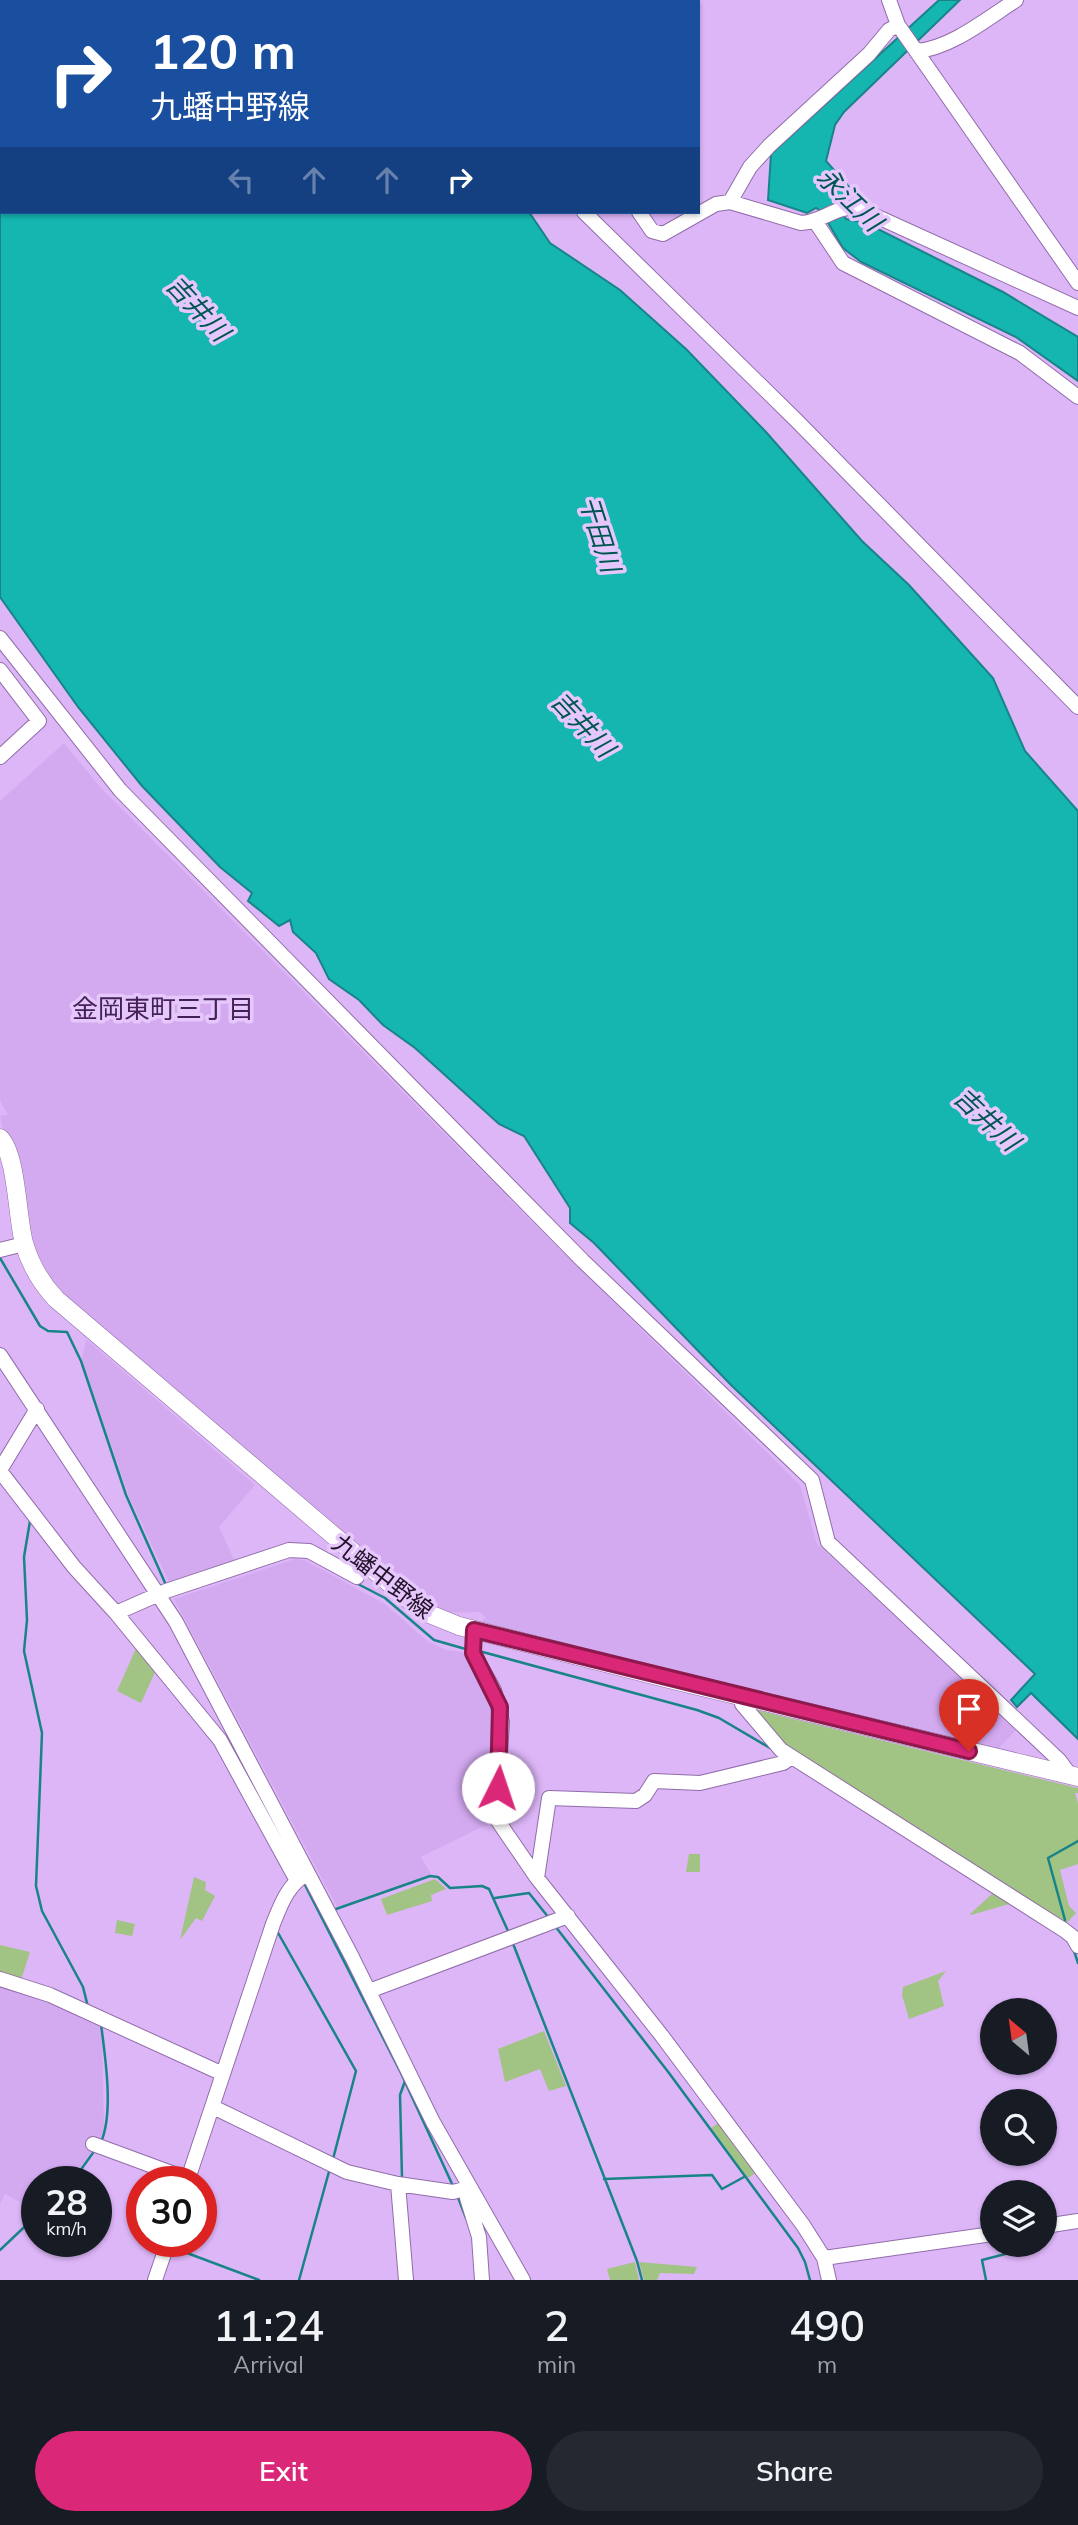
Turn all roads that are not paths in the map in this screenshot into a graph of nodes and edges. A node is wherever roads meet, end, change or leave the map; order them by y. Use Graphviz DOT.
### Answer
graph roads {
  1 [pos="889,0"];
  2 [pos="1016,0"];
  3 [pos="898,25"];
  4 [pos="916,51"];
  5 [pos="730,202"];
  6 [pos="701,207"];
  7 [pos="586,214"];
  8 [pos="640,214"];
  9 [pos="691,214"];
  10 [pos="818,220"];
  11 [pos="1078,282"];
  12 [pos="1075,308"];
  13 [pos="1078,397"];
  14 [pos="0,638"];
  15 [pos="0,670"];
  16 [pos="1078,707"];
  17 [pos="0,757"];
  18 [pos="0,1139"];
  19 [pos="24,1244"];
  20 [pos="0,1250"];
  21 [pos="0,1355"];
  22 [pos="37,1409"];
  23 [pos="1,1468"];
  24 [pos="357,1577"];
  25 [pos="160,1594"];
  26 [pos="118,1611"];
  27 [pos="473,1643"];
  28 [pos="742,1698"];
  29 [pos="791,1759"];
  30 [pos="1074,1776"];
  31 [pos="299,1876"];
  32 [pos="537,1878"];
  33 [pos="565,1918"];
  34 [pos="1078,1947"];
  35 [pos="0,1979"];
  36 [pos="369,1991"];
  37 [pos="220,2073"];
  38 [pos="213,2107"];
  39 [pos="96,2146"];
  40 [pos="151,2166"];
  41 [pos="191,2166"];
  42 [pos="398,2184"];
  43 [pos="460,2190"];
  44 [pos="1078,2221"];
  45 [pos="1057,2224"];
  46 [pos="980,2236"];
  47 [pos="163,2257"];
  48 [pos="824,2260"];
  49 [pos="406,2279"];
  50 [pos="155,2280"];
  51 [pos="482,2280"];
  52 [pos="523,2280"];
  53 [pos="819,2280"];
  54 [pos="829,2280"];
  1 -- 3 [label="street"];
  2 -- 4 [label="street"];
  3 -- 4 [label="street"];
  3 -- 5 [label="street"];
  4 -- 11 [label="street"];
  5 -- 6 [label="street"];
  5 -- 10 [label="street"];
  7 -- 16 [label="street"];
  8 -- 9 [label="street"];
  10 -- 12 [label="street"];
  10 -- 13 [label="street"];
  14 -- 30 [label="street"];
  15 -- 17 [label="street"];
  18 -- 19 [label="main road, 九蟠中野線"];
  19 -- 20 [label="street"];
  19 -- 27 [label="main road, 九蟠中野線"];
  21 -- 22 [label="street"];
  22 -- 23 [label="street"];
  22 -- 25 [label="street"];
  23 -- 26 [label="street"];
  24 -- 25 [label="street"];
  25 -- 26 [label="street"];
  25 -- 31 [label="street"];
  26 -- 31 [label="street"];
  27 -- 28 [label="main road, 九蟠中野線"];
  27 -- 32 [label="street"];
  28 -- 29 [label="street"];
  28 -- 30 [label="main road, 九蟠中野線"];
  29 -- 32 [label="street"];
  29 -- 34 [label="street"];
  31 -- 36 [label="street"];
  31 -- 37 [label="street"];
  32 -- 33 [label="street"];
  33 -- 36 [label="street"];
  33 -- 48 [label="street"];
  35 -- 37 [label="street"];
  36 -- 43 [label="street"];
  37 -- 38 [label="street"];
  38 -- 41 [label="street"];
  38 -- 42 [label="street"];
  39 -- 40 [label="street"];
  42 -- 43 [label="street"];
  42 -- 49 [label="street"];
  43 -- 51 [label="street"];
  43 -- 52 [label="street"];
  44 -- 45 [label="street"];
  46 -- 48 [label="street"];
  47 -- 50 [label="street"];
  48 -- 53 [label="street"];
  48 -- 54 [label="street"];
}
